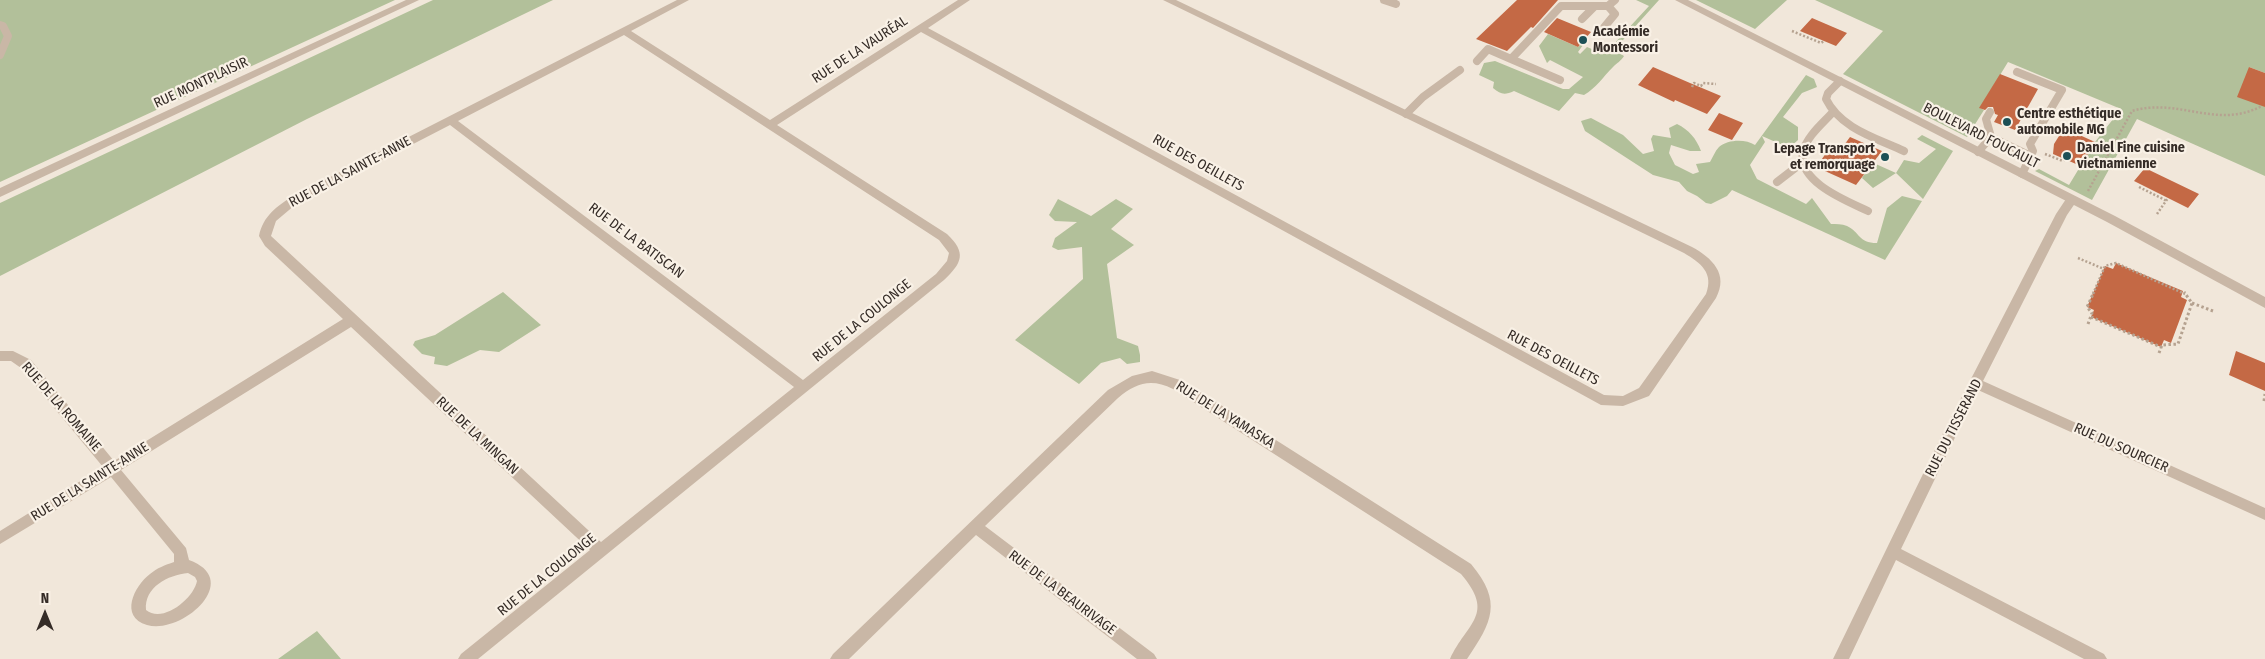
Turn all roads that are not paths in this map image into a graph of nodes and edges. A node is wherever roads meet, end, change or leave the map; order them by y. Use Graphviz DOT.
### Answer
graph roads {
  1 [pos="414,0"];
  2 [pos="684,0"];
  3 [pos="965,0"];
  4 [pos="1168,0"];
  5 [pos="1384,0"];
  6 [pos="1614,0"];
  7 [pos="1680,0"];
  8 [pos="1573,3"];
  9 [pos="1396,4"];
  10 [pos="1595,6"];
  11 [pos="1608,6"];
  12 [pos="1582,19"];
  13 [pos="0,25"];
  14 [pos="921,28"];
  15 [pos="623,30"];
  16 [pos="1601,30"];
  17 [pos="0,54"];
  18 [pos="1511,59"];
  19 [pos="1477,61"];
  20 [pos="1460,70"];
  21 [pos="2017,72"];
  22 [pos="1560,80"];
  23 [pos="1840,81"];
  24 [pos="1832,112"];
  25 [pos="1990,112"];
  26 [pos="1406,114"];
  27 [pos="450,120"];
  28 [pos="771,124"];
  29 [pos="1991,137"];
  30 [pos="1904,151"];
  31 [pos="1978,152"];
  32 [pos="2031,156"];
  33 [pos="1803,162"];
  34 [pos="2022,174"];
  35 [pos="1777,182"];
  36 [pos="0,193"];
  37 [pos="2076,202"];
  38 [pos="1868,211"];
  39 [pos="2265,303"];
  40 [pos="352,320"];
  41 [pos="0,356"];
  42 [pos="1977,384"];
  43 [pos="803,387"];
  44 [pos="112,468"];
  45 [pos="2265,514"];
  46 [pos="976,527"];
  47 [pos="0,538"];
  48 [pos="601,551"];
  49 [pos="1894,552"];
  50 [pos="180,567"];
  51 [pos="466,659"];
  52 [pos="838,659"];
  53 [pos="1149,659"];
  54 [pos="1458,659"];
  55 [pos="1841,659"];
  56 [pos="2099,659"];
  1 -- 36 [label="street, RUE MONTPLAISIR"];
  2 -- 15 [label="street, RUE DE LA SAINTE-ANNE"];
  3 -- 14 [label="street, RUE DE LA VAURÉAL"];
  4 -- 26 [label="street, RUE DES OEILLETS"];
  5 -- 9 [label="lane"];
  6 -- 11 [label="lane"];
  7 -- 23 [label="street, BOULEVARD FOUCAULT"];
  8 -- 10 [label="lane"];
  8 -- 18 [label="lane"];
  10 -- 11 [label="lane"];
  10 -- 12 [label="lane"];
  11 -- 16 [label="lane"];
  13 -- 17 [label="lane"];
  14 -- 26 [label="street, RUE DES OEILLETS"];
  14 -- 28 [label="street, RUE DE LA VAURÉAL"];
  15 -- 27 [label="street, RUE DE LA SAINTE-ANNE"];
  15 -- 28 [label="street, RUE DE LA COULONGE"];
  18 -- 19 [label="lane"];
  18 -- 22 [label="lane"];
  20 -- 26 [label="lane"];
  21 -- 32 [label="lane"];
  23 -- 24 [label="lane"];
  23 -- 31 [label="street, BOULEVARD FOUCAULT"];
  24 -- 30 [label="lane"];
  24 -- 33 [label="lane"];
  25 -- 29 [label="lane"];
  27 -- 40 [label="street, RUE DE LA SAINTE-ANNE"];
  27 -- 43 [label="street, RUE DE LA BATISCAN"];
  28 -- 43 [label="street, RUE DE LA COULONGE"];
  29 -- 31 [label="lane"];
  29 -- 32 [label="lane"];
  31 -- 34 [label="street, BOULEVARD FOUCAULT"];
  32 -- 34 [label="lane"];
  33 -- 35 [label="lane"];
  33 -- 38 [label="lane"];
  34 -- 37 [label="street, BOULEVARD FOUCAULT"];
  37 -- 39 [label="street, BOULEVARD FOUCAULT"];
  37 -- 42 [label="street, RUE DU TISSERAND"];
  40 -- 44 [label="street, RUE DE LA SAINTE-ANNE"];
  40 -- 48 [label="street, RUE DE LA MINGAN"];
  41 -- 44 [label="street, RUE DE LA ROMAINE"];
  42 -- 45 [label="street, RUE DU SOURCIER"];
  42 -- 49 [label="street, RUE DU TISSERAND"];
  43 -- 48 [label="street, RUE DE LA COULONGE"];
  44 -- 47 [label="street, RUE DE LA SAINTE-ANNE"];
  44 -- 50 [label="street, RUE DE LA ROMAINE"];
  46 -- 52 [label="street, RUE DE LA YAMASKA"];
  46 -- 53 [label="street, RUE DE LA BEAURIVAGE"];
  46 -- 54 [label="street, RUE DE LA YAMASKA"];
  48 -- 51 [label="street, RUE DE LA COULONGE"];
  49 -- 55 [label="street, RUE DU TISSERAND"];
  49 -- 56 [label="street"];
  50 -- 50 [label="street"];
}
